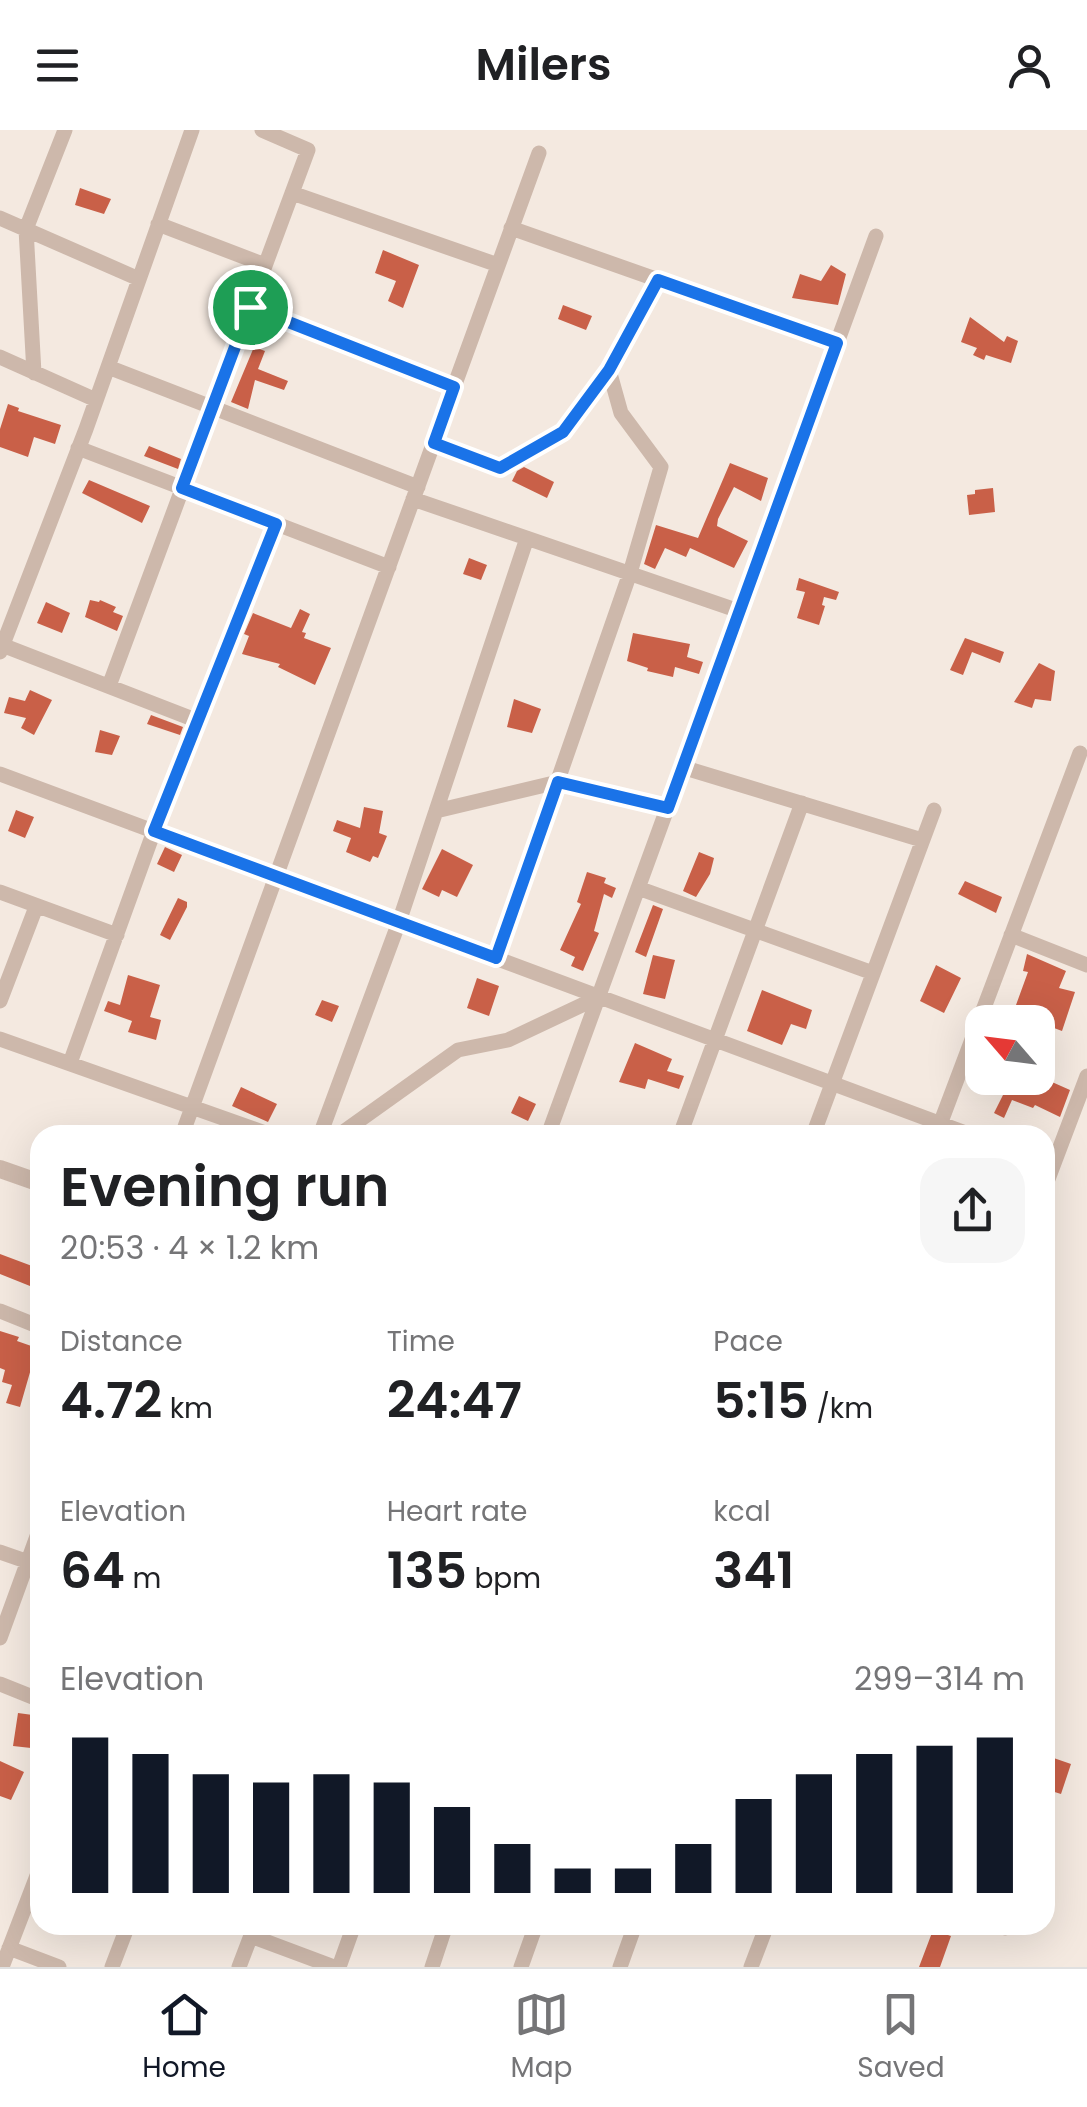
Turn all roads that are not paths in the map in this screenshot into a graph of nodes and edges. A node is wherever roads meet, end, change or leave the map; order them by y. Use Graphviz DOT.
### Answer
graph roads {
  1 [pos="65,130"];
  2 [pos="192,130"];
  3 [pos="262,130"];
  4 [pos="538,153"];
  5 [pos="292,193"];
  6 [pos="0,218"];
  7 [pos="158,224"];
  8 [pos="511,228"];
  9 [pos="26,230"];
  10 [pos="876,236"];
  11 [pos="265,265"];
  12 [pos="498,265"];
  13 [pos="139,279"];
  14 [pos="658,280"];
  15 [pos="250,307"];
  16 [pos="837,343"];
  17 [pos="0,357"];
  18 [pos="108,367"];
  19 [pos="609,370"];
  20 [pos="34,373"];
  21 [pos="454,387"];
  22 [pos="96,400"];
  23 [pos="212,407"];
  24 [pos="434,443"];
  25 [pos="78,448"];
  26 [pos="182,488"];
  27 [pos="415,493"];
  28 [pos="276,524"];
  29 [pos="526,538"];
  30 [pos="389,566"];
  31 [pos="630,574"];
  32 [pos="740,611"];
  33 [pos="1,649"];
  34 [pos="109,686"];
  35 [pos="198,720"];
  36 [pos="1080,753"];
  37 [pos="682,767"];
  38 [pos="0,774"];
  39 [pos="558,782"];
  40 [pos="802,803"];
  41 [pos="668,808"];
  42 [pos="436,810"];
  43 [pos="934,810"];
  44 [pos="154,831"];
  45 [pos="922,840"];
  46 [pos="276,876"];
  47 [pos="638,888"];
  48 [pos="0,892"];
  49 [pos="36,906"];
  50 [pos="399,922"];
  51 [pos="754,930"];
  52 [pos="117,934"];
  53 [pos="1011,936"];
  54 [pos="496,958"];
  55 [pos="1087,965"];
  56 [pos="874,973"];
  57 [pos="599,996"];
  58 [pos="0,1000"];
  59 [pos="0,1039"];
  60 [pos="714,1039"];
  61 [pos="70,1063"];
  62 [pos="1087,1076"];
  63 [pos="833,1084"];
  64 [pos="193,1106"];
  65 [pos="186,1125"];
  66 [pos="244,1125"];
  67 [pos="324,1125"];
  68 [pos="354,1125"];
  69 [pos="552,1125"];
  70 [pos="684,1125"];
  71 [pos="817,1125"];
  72 [pos="929,1125"];
  73 [pos="940,1125"];
  74 [pos="1055,1150"];
  75 [pos="0,1169"];
  76 [pos="30,1180"];
  77 [pos="0,1312"];
  78 [pos="30,1322"];
  79 [pos="0,1552"];
  80 [pos="30,1563"];
  81 [pos="30,1572"];
  82 [pos="0,1636"];
  83 [pos="0,1684"];
  84 [pos="30,1696"];
  85 [pos="30,1894"];
  86 [pos="124,1935"];
  87 [pos="250,1935"];
  88 [pos="263,1935"];
  89 [pos="350,1935"];
  90 [pos="443,1935"];
  91 [pos="532,1935"];
  92 [pos="631,1935"];
  93 [pos="762,1935"];
  94 [pos="9,1948"];
  95 [pos="2,1967"];
  96 [pos="59,1967"];
  97 [pos="112,1967"];
  98 [pos="239,1967"];
  99 [pos="337,1967"];
  100 [pos="432,1967"];
  101 [pos="521,1967"];
  102 [pos="620,1967"];
  103 [pos="751,1967"];
  1 -- 9 [label="street"];
  2 -- 7 [label="street"];
  3 -- 5 [label="street"];
  4 -- 8 [label="street"];
  5 -- 11 [label="street"];
  5 -- 12 [label="street"];
  6 -- 9 [label="street"];
  7 -- 11 [label="street"];
  7 -- 13 [label="street"];
  8 -- 12 [label="street"];
  8 -- 14 [label="street"];
  9 -- 13 [label="street"];
  9 -- 20 [label="street"];
  10 -- 16 [label="street"];
  11 -- 15 [label="street"];
  12 -- 21 [label="street"];
  13 -- 18 [label="street"];
  14 -- 16 [label="street"];
  14 -- 19 [label="street"];
  15 -- 21 [label="street"];
  15 -- 23 [label="street"];
  16 -- 32 [label="street"];
  17 -- 20 [label="street"];
  18 -- 22 [label="street"];
  18 -- 23 [label="street"];
  19 -- 24 [label="street"];
  19 -- 31 [label="street"];
  20 -- 22 [label="street"];
  21 -- 24 [label="street"];
  22 -- 25 [label="street"];
  23 -- 26 [label="street"];
  23 -- 27 [label="street"];
  24 -- 27 [label="street"];
  25 -- 26 [label="street"];
  25 -- 33 [label="street"];
  26 -- 28 [label="street"];
  26 -- 34 [label="street"];
  27 -- 29 [label="street"];
  27 -- 30 [label="street"];
  28 -- 30 [label="street"];
  28 -- 35 [label="street"];
  29 -- 31 [label="street"];
  29 -- 42 [label="street"];
  30 -- 46 [label="street"];
  31 -- 32 [label="street"];
  31 -- 39 [label="street"];
  32 -- 37 [label="street"];
  33 -- 34 [label="street"];
  34 -- 35 [label="street"];
  35 -- 44 [label="street"];
  36 -- 53 [label="street"];
  37 -- 40 [label="street"];
  37 -- 41 [label="street"];
  38 -- 44 [label="street"];
  39 -- 41 [label="street"];
  39 -- 42 [label="street"];
  39 -- 54 [label="street"];
  40 -- 45 [label="street"];
  40 -- 51 [label="street"];
  41 -- 47 [label="street"];
  42 -- 50 [label="street"];
  43 -- 45 [label="street"];
  44 -- 46 [label="street"];
  44 -- 52 [label="street"];
  45 -- 56 [label="street"];
  46 -- 50 [label="street"];
  46 -- 64 [label="street"];
  47 -- 51 [label="street"];
  47 -- 57 [label="street"];
  48 -- 49 [label="street"];
  49 -- 52 [label="street"];
  49 -- 58 [label="street"];
  50 -- 54 [label="street"];
  50 -- 67 [label="street"];
  51 -- 56 [label="street"];
  51 -- 60 [label="street"];
  52 -- 61 [label="street"];
  53 -- 55 [label="street"];
  53 -- 73 [label="street"];
  54 -- 57 [label="street"];
  56 -- 63 [label="street"];
  57 -- 60 [label="street"];
  57 -- 68 [label="street"];
  57 -- 69 [label="street"];
  59 -- 61 [label="street"];
  60 -- 63 [label="street"];
  60 -- 70 [label="street"];
  61 -- 64 [label="street"];
  62 -- 74 [label="street"];
  63 -- 71 [label="street"];
  63 -- 72 [label="street"];
  64 -- 65 [label="street"];
  64 -- 66 [label="street"];
  75 -- 76 [label="street"];
  77 -- 78 [label="street"];
  79 -- 80 [label="street"];
  81 -- 82 [label="street"];
  83 -- 84 [label="street"];
  85 -- 94 [label="street"];
  86 -- 97 [label="street"];
  87 -- 98 [label="street"];
  88 -- 99 [label="street"];
  89 -- 99 [label="street"];
  90 -- 100 [label="street"];
  91 -- 101 [label="street"];
  92 -- 102 [label="street"];
  93 -- 103 [label="street"];
  94 -- 95 [label="street"];
  94 -- 96 [label="street"];
}
